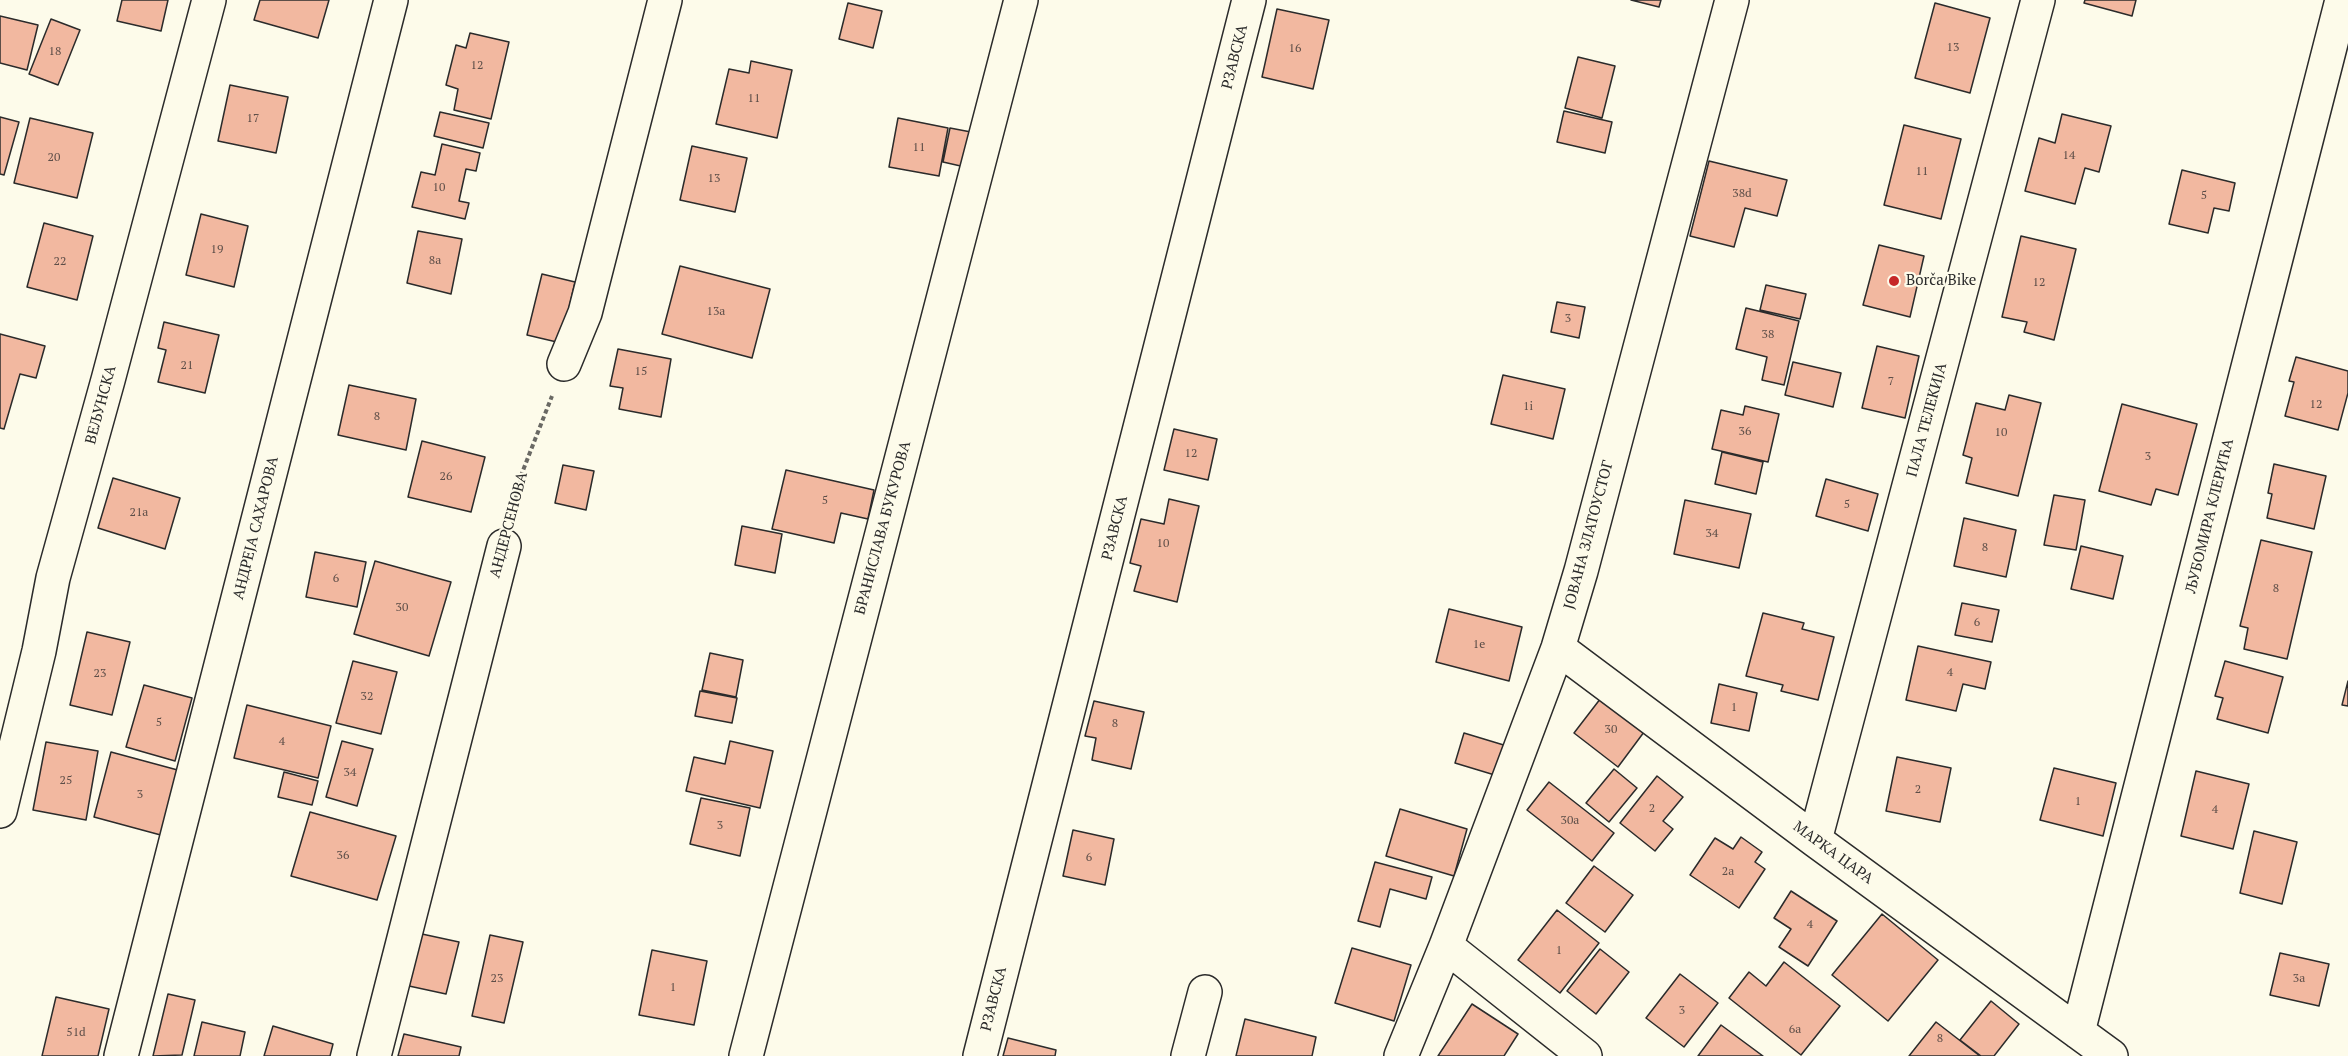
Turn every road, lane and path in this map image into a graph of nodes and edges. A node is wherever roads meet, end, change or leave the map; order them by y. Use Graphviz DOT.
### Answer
graph roads {
  1 [pos="209,0"];
  2 [pos="391,0"];
  3 [pos="665,0"];
  4 [pos="1020,0"];
  5 [pos="1249,0"];
  6 [pos="1732,0"];
  7 [pos="2038,0"];
  8 [pos="2342,0"];
  9 [pos="564,364"];
  10 [pos="504,546"];
  11 [pos="1558,648"];
  12 [pos="0,811"];
  13 [pos="1815,840"];
  14 [pos="1446,946"];
  15 [pos="1204,992"];
  16 [pos="2078,1032"];
  17 [pos="121,1056"];
  18 [pos="374,1056"];
  19 [pos="746,1056"];
  20 [pos="980,1056"];
  21 [pos="1188,1056"];
  22 [pos="1401,1056"];
  23 [pos="1585,1056"];
  24 [pos="2111,1056"];
  1 -- 12 [label="street, ВЕЉУНСКА"];
  2 -- 17 [label="street, АНДРЕЈА САХАРОВА"];
  3 -- 9 [label="street"];
  4 -- 19 [label="street, БРАНИСЛАВА БУКУРОВА"];
  5 -- 20 [label="street, РЗАВСКА"];
  6 -- 11 [label="street, ЈОВАНА ЗЛАТОУСТОГ"];
  7 -- 13 [label="street, ПАЛА ТЕЛЕКИЈА"];
  8 -- 16 [label="street, ЉУБОМИРА КЛЕРИЋА"];
  9 -- 10 [label="path, АНДЕРСЕНОВА"];
  10 -- 18 [label="street, АНДЕРСЕНОВА"];
  11 -- 13 [label="street, МАРКА ЦАРА"];
  11 -- 14 [label="street, ЈОВАНА ЗЛАТОУСТОГ"];
  13 -- 16 [label="street, МАРКА ЦАРА"];
  14 -- 22 [label="street, ЈОВАНА ЗЛАТОУСТОГ"];
  14 -- 23 [label="street"];
  15 -- 21 [label="street"];
  16 -- 24 [label="street, МАРКА ЦАРА"];
}
